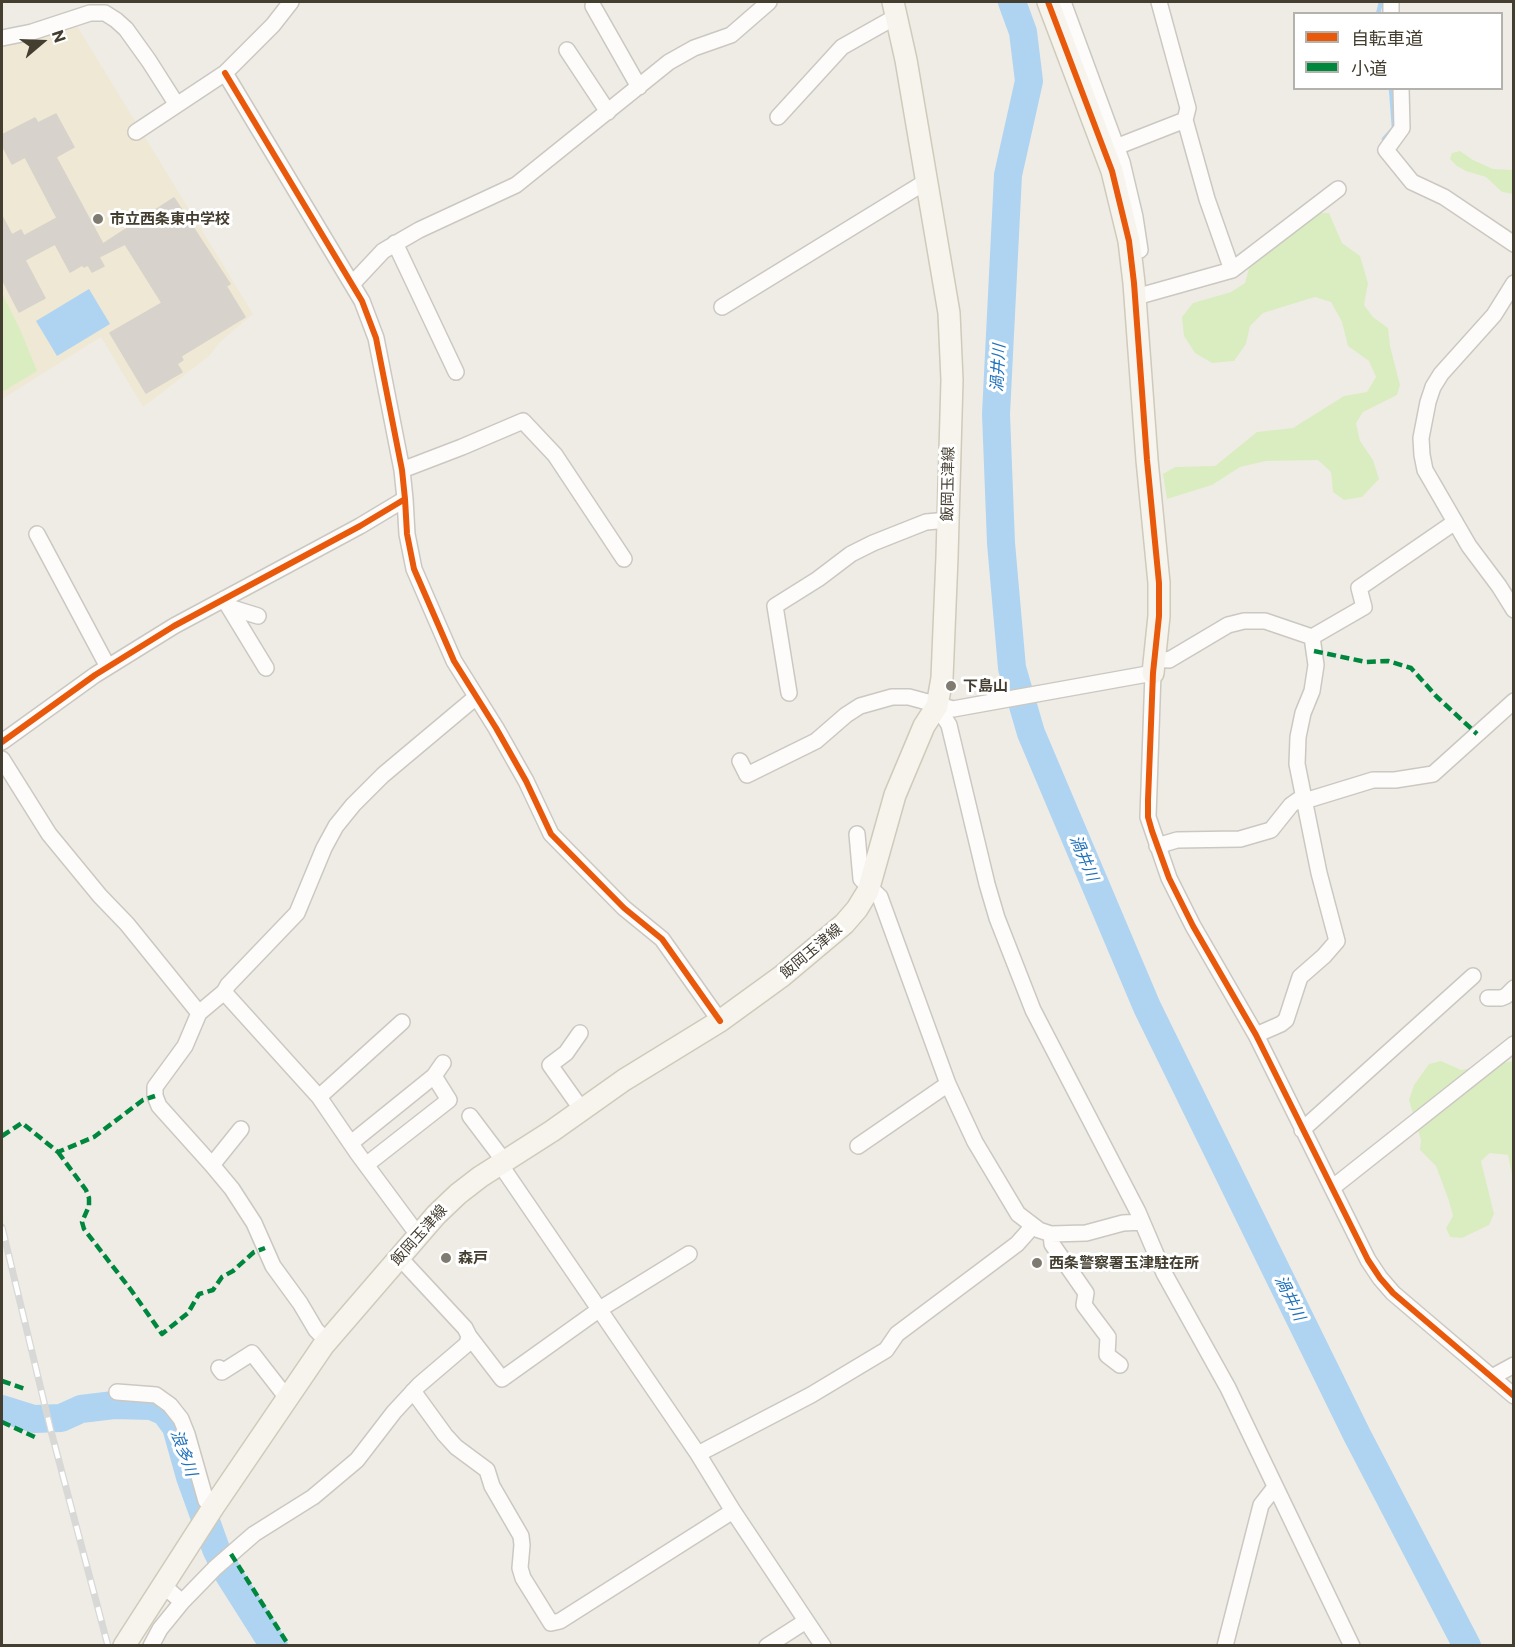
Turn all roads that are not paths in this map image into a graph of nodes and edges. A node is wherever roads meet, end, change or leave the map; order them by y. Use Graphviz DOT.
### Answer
graph roads {
  1 [pos="291,2"];
  2 [pos="770,2"];
  3 [pos="1048,2"];
  4 [pos="1064,2"];
  5 [pos="1159,2"];
  6 [pos="592,6"];
  7 [pos="895,9"];
  8 [pos="2,38"];
  9 [pos="567,50"];
  10 [pos="225,73"];
  11 [pos="639,87"];
  12 [pos="1401,90"];
  13 [pos="177,105"];
  14 [pos="608,112"];
  15 [pos="778,117"];
  16 [pos="1185,120"];
  17 [pos="136,132"];
  18 [pos="1116,147"];
  19 [pos="927,181"];
  20 [pos="1338,189"];
  21 [pos="395,243"];
  22 [pos="1514,244"];
  23 [pos="1232,270"];
  24 [pos="352,283"];
  25 [pos="1514,283"];
  26 [pos="1143,295"];
  27 [pos="722,307"];
  28 [pos="1138,334"];
  29 [pos="456,372"];
  30 [pos="402,470"];
  31 [pos="405,499"];
  32 [pos="948,520"];
  33 [pos="1455,522"];
  34 [pos="37,534"];
  35 [pos="624,559"];
  36 [pos="227,603"];
  37 [pos="1514,610"];
  38 [pos="258,616"];
  39 [pos="1312,637"];
  40 [pos="1154,666"];
  41 [pos="108,667"];
  42 [pos="266,668"];
  43 [pos="789,693"];
  44 [pos="476,697"];
  45 [pos="1514,701"];
  46 [pos="945,707"];
  47 [pos="2,742"];
  48 [pos="2,759"];
  49 [pos="740,761"];
  50 [pos="1304,800"];
  51 [pos="857,834"];
  52 [pos="1157,846"];
  53 [pos="870,886"];
  54 [pos="1473,976"];
  55 [pos="224,992"];
  56 [pos="1511,996"];
  57 [pos="1488,998"];
  58 [pos="199,1013"];
  59 [pos="720,1021"];
  60 [pos="402,1023"];
  61 [pos="580,1034"];
  62 [pos="1256,1035"];
  63 [pos="1514,1044"];
  64 [pos="948,1084"];
  65 [pos="320,1097"];
  66 [pos="582,1110"];
  67 [pos="470,1116"];
  68 [pos="241,1129"];
  69 [pos="1302,1130"];
  70 [pos="351,1143"];
  71 [pos="858,1146"];
  72 [pos="502,1163"];
  73 [pos="212,1165"];
  74 [pos="366,1165"];
  75 [pos="1332,1188"];
  76 [pos="1142,1222"];
  77 [pos="1033,1226"];
  78 [pos="1051,1234"];
  79 [pos="418,1235"];
  80 [pos="689,1254"];
  81 [pos="399,1257"];
  82 [pos="600,1309"];
  83 [pos="469,1336"];
  84 [pos="327,1341"];
  85 [pos="1120,1365"];
  86 [pos="1514,1365"];
  87 [pos="219,1368"];
  88 [pos="1492,1377"];
  89 [pos="117,1392"];
  90 [pos="413,1392"];
  91 [pos="1514,1396"];
  92 [pos="286,1398"];
  93 [pos="698,1454"];
  94 [pos="1275,1487"];
  95 [pos="212,1508"];
  96 [pos="733,1511"];
  97 [pos="163,1585"];
  98 [pos="182,1602"];
  99 [pos="806,1621"];
  100 [pos="124,1646"];
  101 [pos="151,1646"];
  102 [pos="768,1646"];
  103 [pos="823,1646"];
  104 [pos="1225,1646"];
  105 [pos="1352,1646"];
  1 -- 10 [label="street"];
  2 -- 11 [label="street"];
  3 -- 28 [label="main road"];
  4 -- 18 [label="street"];
  5 -- 16 [label="street"];
  6 -- 11 [label="street"];
  7 -- 15 [label="street"];
  7 -- 19 [label="main road, 飯岡玉津線"];
  8 -- 13 [label="street"];
  9 -- 14 [label="street"];
  10 -- 13 [label="street"];
  10 -- 24 [label="street"];
  11 -- 14 [label="street"];
  12 -- 22 [label="street"];
  13 -- 17 [label="street"];
  14 -- 21 [label="street"];
  16 -- 18 [label="street"];
  16 -- 23 [label="street"];
  18 -- 26 [label="street"];
  19 -- 27 [label="street"];
  19 -- 32 [label="main road, 飯岡玉津線"];
  20 -- 23 [label="street"];
  21 -- 24 [label="street"];
  21 -- 29 [label="street"];
  23 -- 26 [label="street"];
  24 -- 30 [label="street"];
  25 -- 33 [label="street"];
  26 -- 28 [label="street"];
  28 -- 40 [label="main road"];
  30 -- 31 [label="street"];
  30 -- 35 [label="street"];
  31 -- 36 [label="street"];
  31 -- 44 [label="street"];
  32 -- 43 [label="street"];
  32 -- 46 [label="main road, 飯岡玉津線"];
  33 -- 37 [label="street"];
  33 -- 39 [label="street"];
  34 -- 41 [label="street"];
  36 -- 38 [label="street"];
  36 -- 41 [label="street"];
  36 -- 42 [label="street"];
  39 -- 40 [label="street"];
  39 -- 50 [label="street"];
  40 -- 46 [label="street"];
  40 -- 52 [label="street"];
  41 -- 47 [label="street"];
  44 -- 55 [label="street"];
  44 -- 59 [label="street"];
  45 -- 50 [label="street"];
  46 -- 49 [label="street"];
  46 -- 53 [label="main road, 飯岡玉津線"];
  46 -- 76 [label="street"];
  48 -- 58 [label="street"];
  50 -- 52 [label="street"];
  50 -- 62 [label="street"];
  51 -- 53 [label="street"];
  52 -- 62 [label="street"];
  53 -- 59 [label="main road, 飯岡玉津線"];
  53 -- 64 [label="street"];
  54 -- 69 [label="street"];
  55 -- 58 [label="street"];
  55 -- 65 [label="street"];
  56 -- 57 [label="street"];
  58 -- 73 [label="street"];
  59 -- 66 [label="main road, 飯岡玉津線"];
  60 -- 65 [label="street"];
  61 -- 66 [label="street"];
  62 -- 69 [label="street"];
  63 -- 75 [label="street"];
  64 -- 71 [label="street"];
  64 -- 77 [label="street"];
  65 -- 70 [label="street"];
  66 -- 72 [label="main road, 飯岡玉津線"];
  67 -- 72 [label="street"];
  68 -- 73 [label="street"];
  69 -- 75 [label="street"];
  70 -- 74 [label="street"];
  70 -- 74 [label="street"];
  72 -- 79 [label="main road, 飯岡玉津線"];
  72 -- 82 [label="street"];
  73 -- 84 [label="street"];
  74 -- 79 [label="street"];
  75 -- 88 [label="street"];
  76 -- 78 [label="street"];
  76 -- 94 [label="street"];
  77 -- 78 [label="street"];
  77 -- 93 [label="street"];
  78 -- 85 [label="street"];
  79 -- 81 [label="main road, 飯岡玉津線"];
  80 -- 82 [label="street"];
  81 -- 83 [label="street"];
  81 -- 84 [label="main road, 飯岡玉津線"];
  82 -- 83 [label="street"];
  82 -- 93 [label="street"];
  83 -- 90 [label="street"];
  84 -- 92 [label="main road, 飯岡玉津線"];
  86 -- 88 [label="street"];
  87 -- 92 [label="street"];
  88 -- 91 [label="street"];
  89 -- 95 [label="street"];
  90 -- 96 [label="street"];
  90 -- 98 [label="street"];
  92 -- 95 [label="main road, 飯岡玉津線"];
  93 -- 96 [label="street"];
  94 -- 104 [label="street"];
  94 -- 105 [label="street"];
  95 -- 97 [label="main road, 飯岡玉津線"];
  96 -- 99 [label="street"];
  97 -- 98 [label="street"];
  97 -- 100 [label="main road, 飯岡玉津線"];
  98 -- 101 [label="street"];
  99 -- 102 [label="street"];
  99 -- 103 [label="street"];
}
